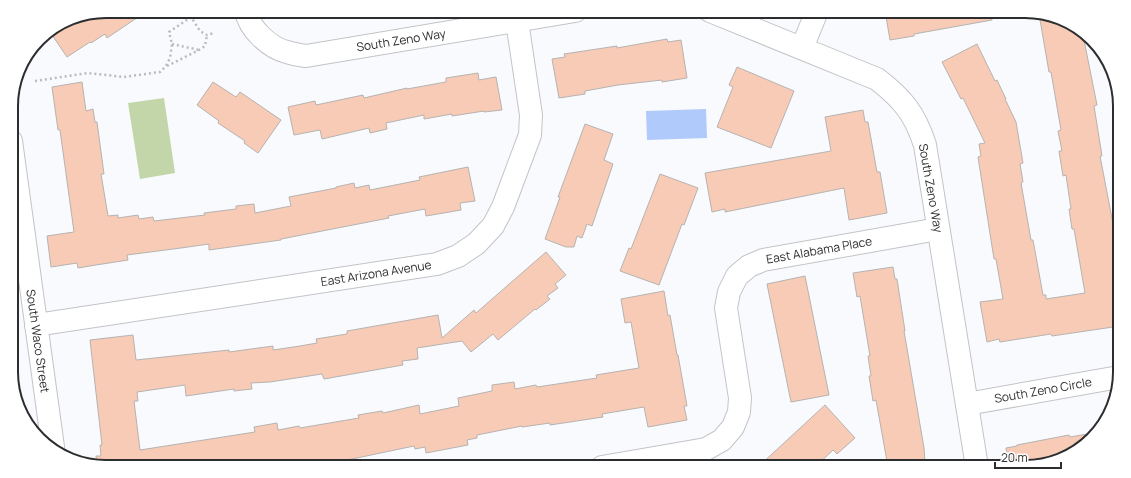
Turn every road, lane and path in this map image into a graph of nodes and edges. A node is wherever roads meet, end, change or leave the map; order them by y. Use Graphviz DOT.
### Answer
graph roads {
  1 [pos="190,18"];
  2 [pos="192,18"];
  3 [pos="249,18"];
  4 [pos="534,18"];
  5 [pos="727,18"];
  6 [pos="814,18"];
  7 [pos="516,21"];
  8 [pos="214,33"];
  9 [pos="207,35"];
  10 [pos="172,44"];
  11 [pos="802,48"];
  12 [pos="199,50"];
  13 [pos="166,66"];
  14 [pos="35,81"];
  15 [pos="18,193"];
  16 [pos="938,229"];
  17 [pos="36,325"];
  18 [pos="1112,378"];
  19 [pos="967,404"];
  20 [pos="52,441"];
  21 [pos="642,460"];
  22 [pos="976,460"];
  1 -- 10 [label="path"];
  2 -- 9 [label="path"];
  3 -- 7 [label="street, South Zeno Way"];
  4 -- 7 [label="street, South Zeno Way"];
  5 -- 11 [label="street, South Zeno Way"];
  6 -- 11 [label="street"];
  7 -- 17 [label="street, East Arizona Avenue"];
  8 -- 9 [label="path"];
  9 -- 12 [label="path"];
  10 -- 12 [label="path"];
  10 -- 13 [label="path"];
  11 -- 16 [label="street, South Zeno Way"];
  12 -- 13 [label="path"];
  13 -- 14 [label="path"];
  15 -- 17 [label="street, South Waco Street"];
  16 -- 19 [label="street, South Zeno Way"];
  16 -- 21 [label="street, East Alabama Place"];
  17 -- 20 [label="street, South Waco Street"];
  18 -- 19 [label="street, South Zeno Circle"];
  19 -- 22 [label="street, South Zeno Way"];
}
